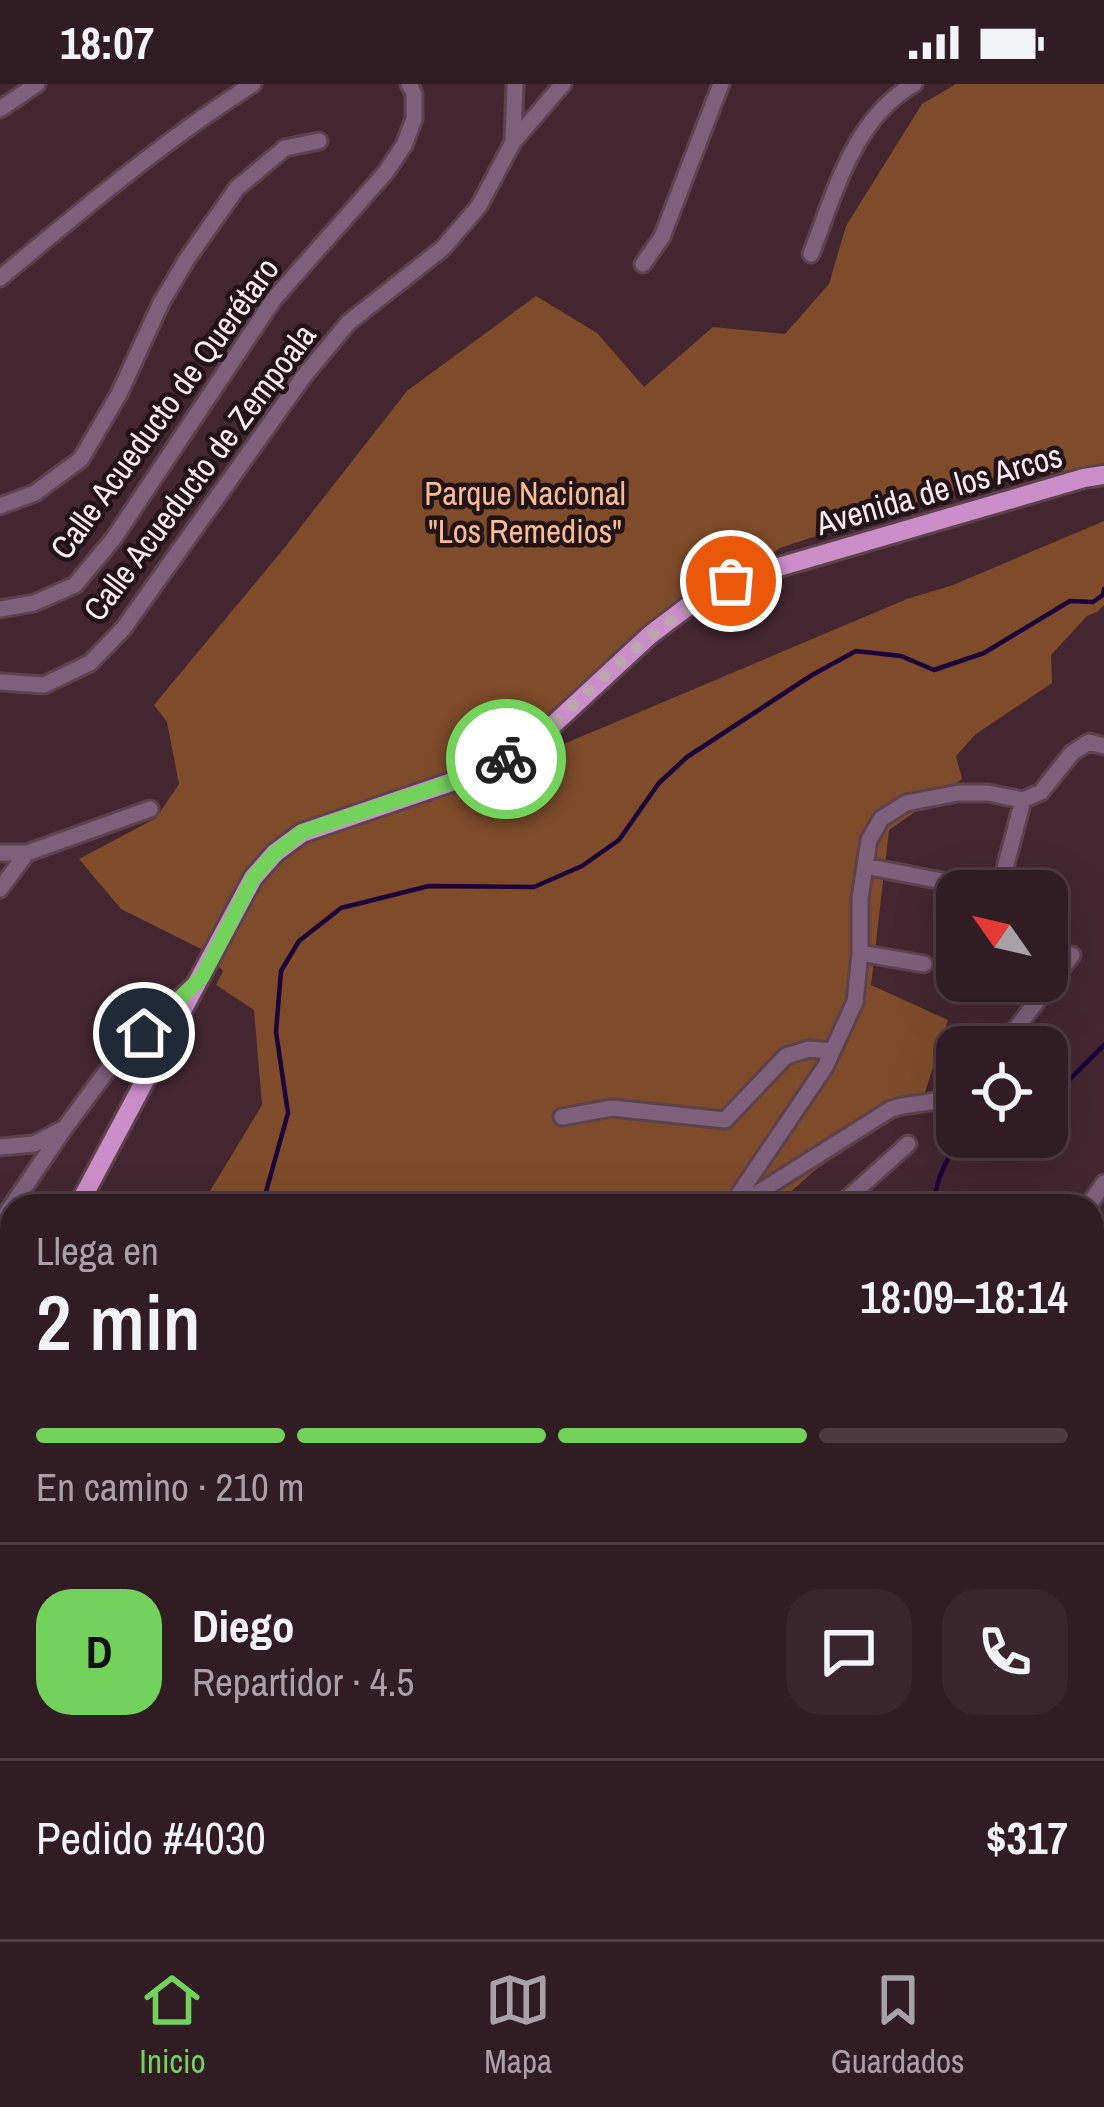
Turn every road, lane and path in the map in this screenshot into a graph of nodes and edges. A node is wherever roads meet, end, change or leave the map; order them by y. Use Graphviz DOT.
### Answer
graph roads {
  1 [pos="37,84"];
  2 [pos="253,84"];
  3 [pos="410,84"];
  4 [pos="515,84"];
  5 [pos="563,84"];
  6 [pos="721,84"];
  7 [pos="914,84"];
  8 [pos="0,110"];
  9 [pos="319,141"];
  10 [pos="513,142"];
  11 [pos="811,254"];
  12 [pos="644,264"];
  13 [pos="0,278"];
  14 [pos="1104,476"];
  15 [pos="0,506"];
  16 [pos="0,609"];
  17 [pos="0,682"];
  18 [pos="1104,746"];
  19 [pos="1023,800"];
  20 [pos="150,809"];
  21 [pos="27,853"];
  22 [pos="0,854"];
  23 [pos="865,866"];
  24 [pos="1005,870"];
  25 [pos="936,881"];
  26 [pos="0,889"];
  27 [pos="860,953"];
  28 [pos="1072,955"];
  29 [pos="924,964"];
  30 [pos="202,977"];
  31 [pos="1018,1026"];
  32 [pos="832,1051"];
  33 [pos="936,1102"];
  34 [pos="562,1118"];
  35 [pos="64,1129"];
  36 [pos="908,1144"];
  37 [pos="0,1147"];
  38 [pos="19,1194"];
  39 [pos="84,1194"];
  40 [pos="742,1194"];
  41 [pos="753,1194"];
  42 [pos="852,1194"];
  43 [pos="0,1210"];
  44 [pos="0,1222"];
  1 -- 8 [label="street"];
  2 -- 13 [label="street"];
  3 -- 16 [label="street, Calle Acueducto de Querétaro"];
  4 -- 10 [label="street"];
  5 -- 10 [label="street"];
  6 -- 12 [label="street"];
  7 -- 11 [label="street"];
  9 -- 15 [label="street"];
  10 -- 17 [label="street, Calle Acueducto de Zempoala"];
  14 -- 30 [label="main road, Avenida de los Arcos"];
  18 -- 19 [label="street"];
  19 -- 23 [label="street"];
  19 -- 24 [label="street"];
  20 -- 21 [label="street"];
  21 -- 22 [label="street"];
  21 -- 26 [label="street"];
  23 -- 25 [label="street"];
  23 -- 27 [label="street"];
  27 -- 29 [label="street"];
  27 -- 32 [label="street"];
  28 -- 31 [label="street"];
  30 -- 35 [label="street"];
  30 -- 39 [label="main road, Avenida de los Arcos"];
  32 -- 34 [label="street"];
  32 -- 40 [label="street"];
  33 -- 41 [label="street"];
  35 -- 37 [label="street"];
  35 -- 38 [label="street"];
  36 -- 42 [label="street"];
  43 -- 44 [label="street"];
}
